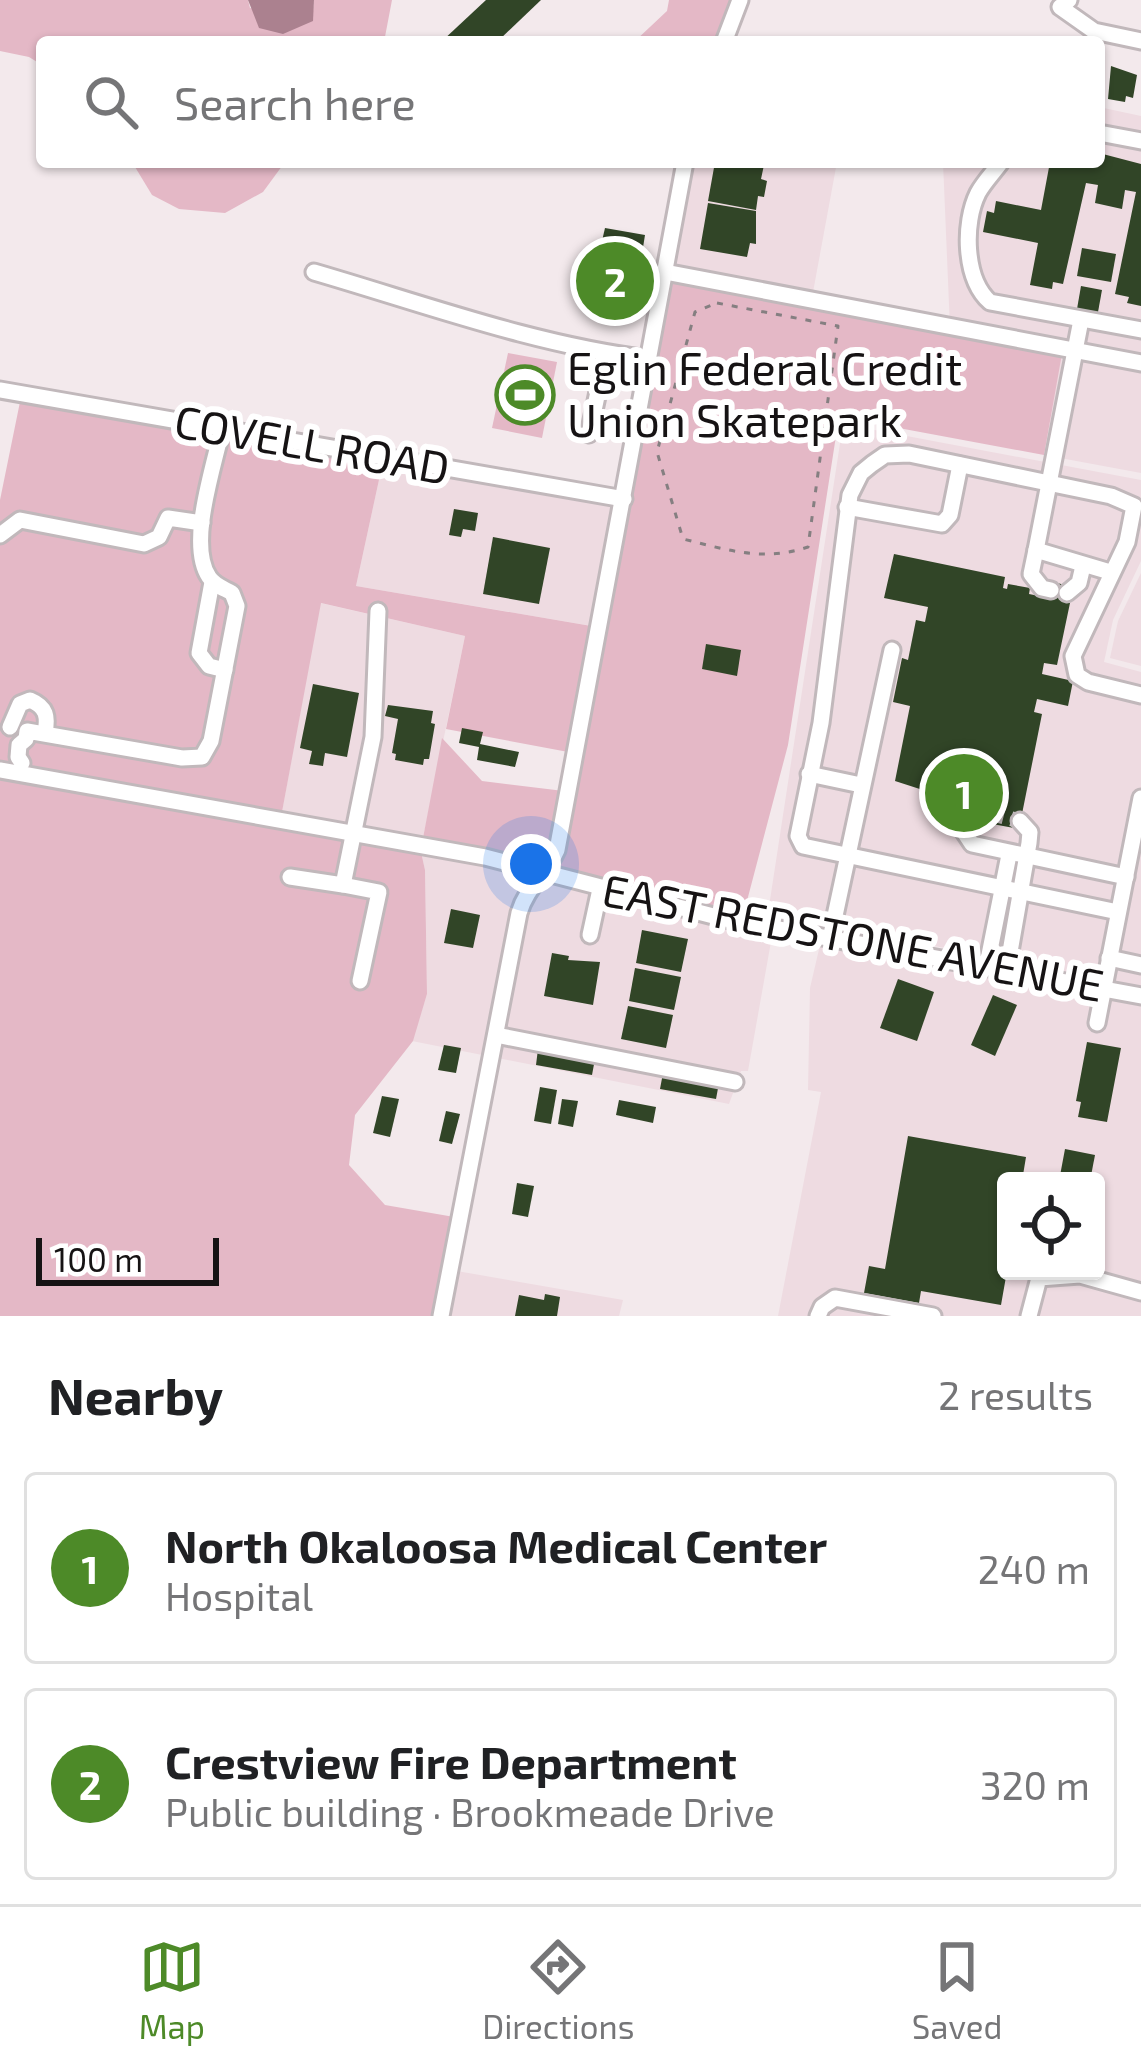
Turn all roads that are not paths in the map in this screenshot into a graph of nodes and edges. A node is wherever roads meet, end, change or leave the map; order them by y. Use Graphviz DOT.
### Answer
graph roads {
  1 [pos="740,0"];
  2 [pos="1069,0"];
  3 [pos="726,36"];
  4 [pos="1141,41"];
  5 [pos="1105,134"];
  6 [pos="1141,141"];
  7 [pos="685,168"];
  8 [pos="997,168"];
  9 [pos="314,272"];
  10 [pos="665,272"];
  11 [pos="1081,320"];
  12 [pos="1141,330"];
  13 [pos="1076,351"];
  14 [pos="607,354"];
  15 [pos="649,359"];
  16 [pos="1141,363"];
  17 [pos="0,390"];
  18 [pos="222,429"];
  19 [pos="590,434"];
  20 [pos="960,464"];
  21 [pos="1050,484"];
  22 [pos="624,499"];
  23 [pos="847,507"];
  24 [pos="202,523"];
  25 [pos="0,535"];
  26 [pos="1036,550"];
  27 [pos="1083,566"];
  28 [pos="1110,572"];
  29 [pos="212,582"];
  30 [pos="378,611"];
  31 [pos="892,650"];
  32 [pos="225,670"];
  33 [pos="1141,695"];
  34 [pos="22,731"];
  35 [pos="21,768"];
  36 [pos="0,770"];
  37 [pos="809,774"];
  38 [pos="860,785"];
  39 [pos="1141,798"];
  40 [pos="989,813"];
  41 [pos="1020,821"];
  42 [pos="353,832"];
  43 [pos="1009,855"];
  44 [pos="1028,856"];
  45 [pos="846,858"];
  46 [pos="1132,869"];
  47 [pos="547,874"];
  48 [pos="290,877"];
  49 [pos="343,885"];
  50 [pos="600,889"];
  51 [pos="1011,891"];
  52 [pos="1118,911"];
  53 [pos="590,935"];
  54 [pos="830,939"];
  55 [pos="1109,958"];
  56 [pos="987,965"];
  57 [pos="1141,965"];
  58 [pos="1007,969"];
  59 [pos="360,981"];
  60 [pos="1103,988"];
  61 [pos="1141,996"];
  62 [pos="1097,1023"];
  63 [pos="496,1035"];
  64 [pos="735,1082"];
  65 [pos="1141,1292"];
  66 [pos="441,1316"];
  67 [pos="818,1316"];
  68 [pos="933,1316"];
  69 [pos="1029,1316"];
  1 -- 3 [label="street"];
  2 -- 4 [label="street"];
  5 -- 6 [label="street"];
  7 -- 10 [label="street"];
  8 -- 11 [label="street"];
  9 -- 14 [label="street"];
  10 -- 13 [label="street"];
  10 -- 15 [label="street"];
  11 -- 12 [label="street"];
  11 -- 13 [label="street"];
  13 -- 16 [label="street"];
  13 -- 21 [label="street"];
  14 -- 15 [label="street"];
  14 -- 19 [label="street"];
  15 -- 22 [label="street"];
  17 -- 18 [label="street, COVELL ROAD"];
  18 -- 22 [label="street, COVELL ROAD"];
  18 -- 24 [label="street"];
  20 -- 21 [label="street"];
  20 -- 23 [label="street"];
  20 -- 23 [label="street"];
  21 -- 26 [label="street"];
  21 -- 28 [label="street"];
  22 -- 47 [label="street"];
  23 -- 37 [label="street"];
  24 -- 25 [label="street"];
  24 -- 29 [label="street"];
  26 -- 27 [label="street"];
  26 -- 27 [label="street"];
  27 -- 28 [label="street"];
  28 -- 33 [label="street"];
  29 -- 32 [label="street"];
  29 -- 32 [label="street"];
  30 -- 42 [label="street"];
  31 -- 38 [label="street"];
  32 -- 34 [label="street"];
  34 -- 35 [label="street"];
  35 -- 36 [label="street, EAST REDSTONE AVENUE"];
  35 -- 42 [label="street, EAST REDSTONE AVENUE"];
  37 -- 38 [label="street"];
  37 -- 45 [label="street"];
  38 -- 45 [label="street"];
  39 -- 46 [label="street"];
  40 -- 43 [label="street"];
  41 -- 44 [label="street"];
  42 -- 47 [label="street, EAST REDSTONE AVENUE"];
  42 -- 49 [label="street"];
  43 -- 44 [label="street"];
  43 -- 51 [label="street"];
  44 -- 46 [label="street"];
  44 -- 51 [label="street"];
  45 -- 51 [label="street"];
  45 -- 54 [label="street"];
  46 -- 52 [label="street"];
  47 -- 50 [label="street, EAST REDSTONE AVENUE"];
  47 -- 63 [label="street"];
  48 -- 49 [label="street"];
  49 -- 59 [label="street"];
  50 -- 53 [label="street"];
  50 -- 54 [label="street, EAST REDSTONE AVENUE"];
  51 -- 52 [label="street"];
  51 -- 56 [label="street"];
  51 -- 58 [label="street"];
  52 -- 55 [label="street"];
  54 -- 56 [label="street, EAST REDSTONE AVENUE"];
  55 -- 57 [label="street"];
  55 -- 60 [label="street"];
  56 -- 58 [label="street, EAST REDSTONE AVENUE"];
  58 -- 60 [label="street, EAST REDSTONE AVENUE"];
  60 -- 61 [label="street, EAST REDSTONE AVENUE"];
  60 -- 62 [label="street"];
  63 -- 64 [label="street"];
  63 -- 66 [label="street"];
  65 -- 69 [label="street"];
  67 -- 68 [label="street"];
}
